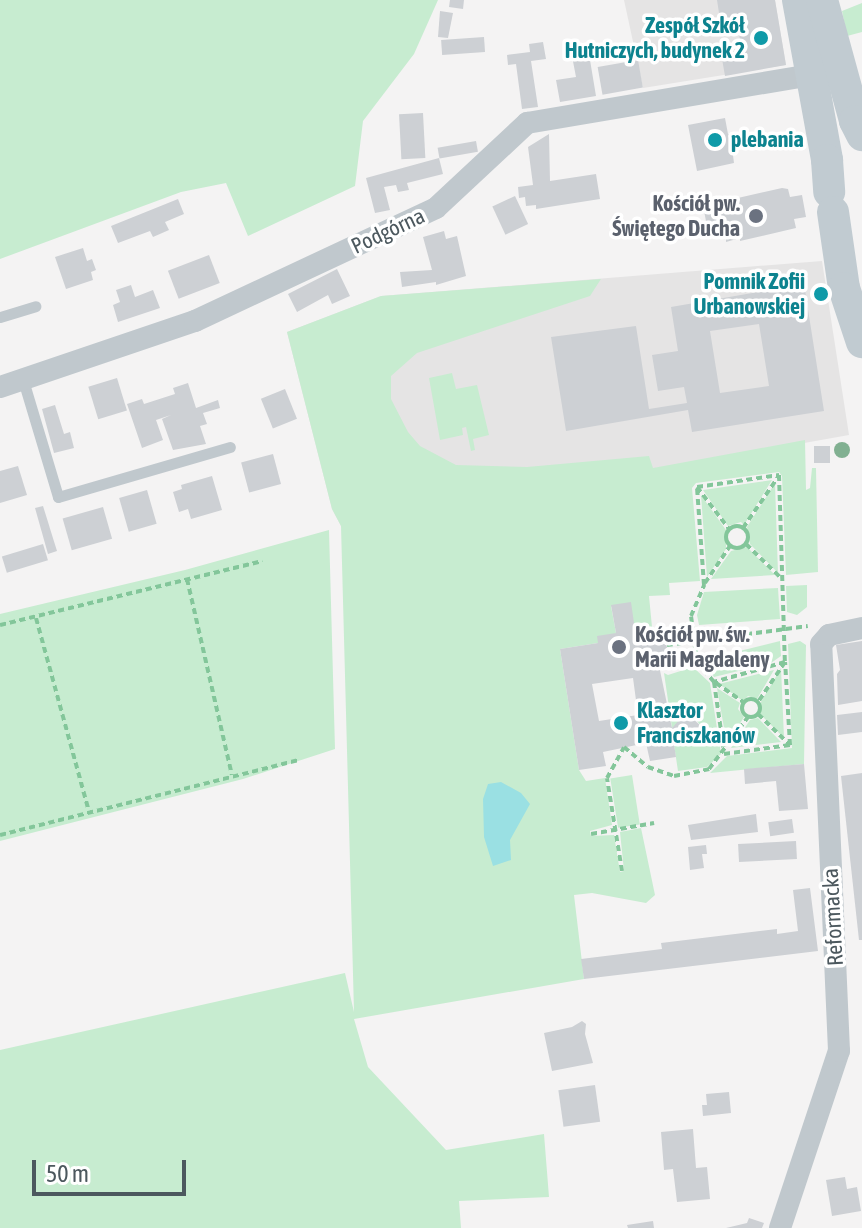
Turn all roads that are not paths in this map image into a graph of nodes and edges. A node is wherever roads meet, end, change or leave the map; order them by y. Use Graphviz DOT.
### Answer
graph roads {
  1 [pos="798,0"];
  2 [pos="822,0"];
  3 [pos="812,75"];
  4 [pos="862,135"];
  5 [pos="862,154"];
  6 [pos="831,202"];
  7 [pos="862,234"];
  8 [pos="862,258"];
  9 [pos="35,306"];
  10 [pos="0,317"];
  11 [pos="862,342"];
  12 [pos="23,380"];
  13 [pos="0,387"];
  14 [pos="230,447"];
  15 [pos="862,628"];
  16 [pos="780,1228"];
  1 -- 3 [label="street"];
  2 -- 4 [label="street"];
  3 -- 6 [label="street"];
  3 -- 12 [label="street, Podgórna"];
  5 -- 6 [label="street"];
  6 -- 7 [label="street"];
  6 -- 11 [label="street"];
  8 -- 11 [label="street"];
  9 -- 10 [label="lane"];
  12 -- 13 [label="street, Podgórna"];
  12 -- 14 [label="lane"];
  15 -- 16 [label="street, Reformacka"];
}
